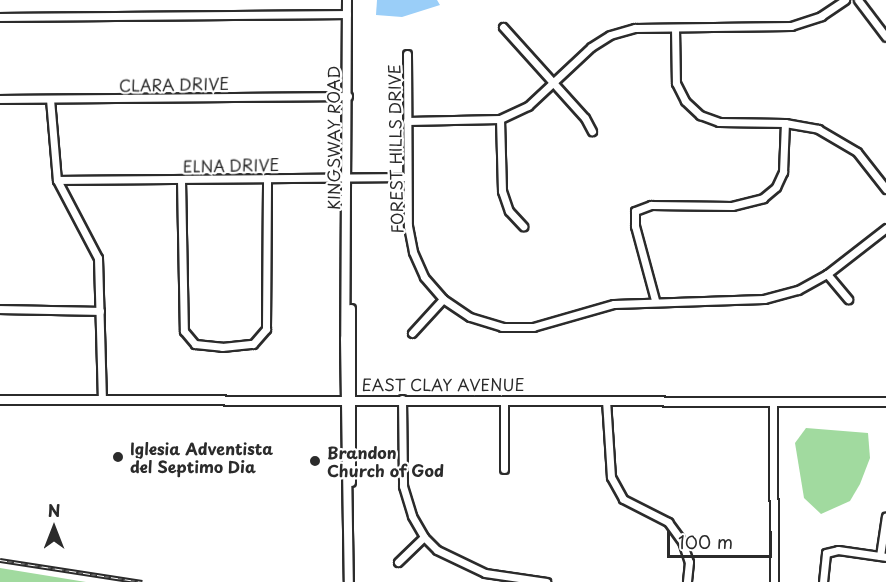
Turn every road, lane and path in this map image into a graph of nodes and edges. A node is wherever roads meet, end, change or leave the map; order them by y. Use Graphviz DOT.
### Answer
graph roads {
  1 [pos="347,0"];
  2 [pos="845,0"];
  3 [pos="858,0"];
  4 [pos="347,14"];
  5 [pos="0,17"];
  6 [pos="503,27"];
  7 [pos="675,28"];
  8 [pos="886,37"];
  9 [pos="407,54"];
  10 [pos="554,83"];
  11 [pos="348,96"];
  12 [pos="0,99"];
  13 [pos="50,99"];
  14 [pos="500,119"];
  15 [pos="407,121"];
  16 [pos="785,123"];
  17 [pos="592,131"];
  18 [pos="348,177"];
  19 [pos="407,177"];
  20 [pos="267,178"];
  21 [pos="57,180"];
  22 [pos="181,180"];
  23 [pos="886,189"];
  24 [pos="524,226"];
  25 [pos="886,228"];
  26 [pos="826,274"];
  27 [pos="848,298"];
  28 [pos="443,299"];
  29 [pos="655,300"];
  30 [pos="0,309"];
  31 [pos="100,311"];
  32 [pos="412,333"];
  33 [pos="349,399"];
  34 [pos="402,399"];
  35 [pos="0,400"];
  36 [pos="102,400"];
  37 [pos="504,400"];
  38 [pos="606,400"];
  39 [pos="773,402"];
  40 [pos="886,402"];
  41 [pos="504,469"];
  42 [pos="886,516"];
  43 [pos="424,537"];
  44 [pos="883,556"];
  45 [pos="398,562"];
  46 [pos="350,582"];
  47 [pos="546,582"];
  48 [pos="687,582"];
  49 [pos="774,582"];
  50 [pos="823,582"];
  1 -- 4 [label="street, KINGSWAY ROAD"];
  2 -- 7 [label="street"];
  3 -- 8 [label="street"];
  4 -- 5 [label="street"];
  4 -- 11 [label="street, KINGSWAY ROAD"];
  6 -- 10 [label="street"];
  7 -- 10 [label="street"];
  7 -- 16 [label="street"];
  9 -- 15 [label="street, FOREST HILLS DRIVE"];
  10 -- 14 [label="street"];
  10 -- 17 [label="street"];
  11 -- 13 [label="street, CLARA DRIVE"];
  11 -- 18 [label="street, KINGSWAY ROAD"];
  12 -- 13 [label="street, CLARA DRIVE"];
  13 -- 21 [label="street"];
  14 -- 15 [label="street"];
  14 -- 24 [label="street"];
  15 -- 19 [label="street, FOREST HILLS DRIVE"];
  16 -- 23 [label="street"];
  16 -- 29 [label="street"];
  18 -- 19 [label="street, ELNA DRIVE"];
  18 -- 20 [label="street, ELNA DRIVE"];
  18 -- 33 [label="street, KINGSWAY ROAD"];
  19 -- 28 [label="street, FOREST HILLS DRIVE"];
  20 -- 22 [label="street, ELNA DRIVE"];
  20 -- 22 [label="street"];
  21 -- 22 [label="street, ELNA DRIVE"];
  21 -- 31 [label="street"];
  25 -- 26 [label="street, FOREST HILLS DRIVE"];
  26 -- 27 [label="street"];
  26 -- 29 [label="street, FOREST HILLS DRIVE"];
  28 -- 29 [label="street, FOREST HILLS DRIVE"];
  28 -- 32 [label="street"];
  30 -- 31 [label="street"];
  31 -- 36 [label="street"];
  33 -- 34 [label="street, EAST CLAY AVENUE"];
  33 -- 36 [label="street, EAST CLAY AVENUE"];
  33 -- 46 [label="street, KINGSWAY ROAD"];
  34 -- 37 [label="street, EAST CLAY AVENUE"];
  34 -- 43 [label="street"];
  35 -- 36 [label="street, EAST CLAY AVENUE"];
  37 -- 38 [label="street, EAST CLAY AVENUE"];
  37 -- 41 [label="street"];
  38 -- 39 [label="street, EAST CLAY AVENUE"];
  38 -- 48 [label="street"];
  39 -- 40 [label="street, EAST CLAY AVENUE"];
  39 -- 49 [label="street"];
  42 -- 44 [label="street"];
  43 -- 45 [label="street"];
  43 -- 47 [label="street"];
  44 -- 50 [label="street"];
}
